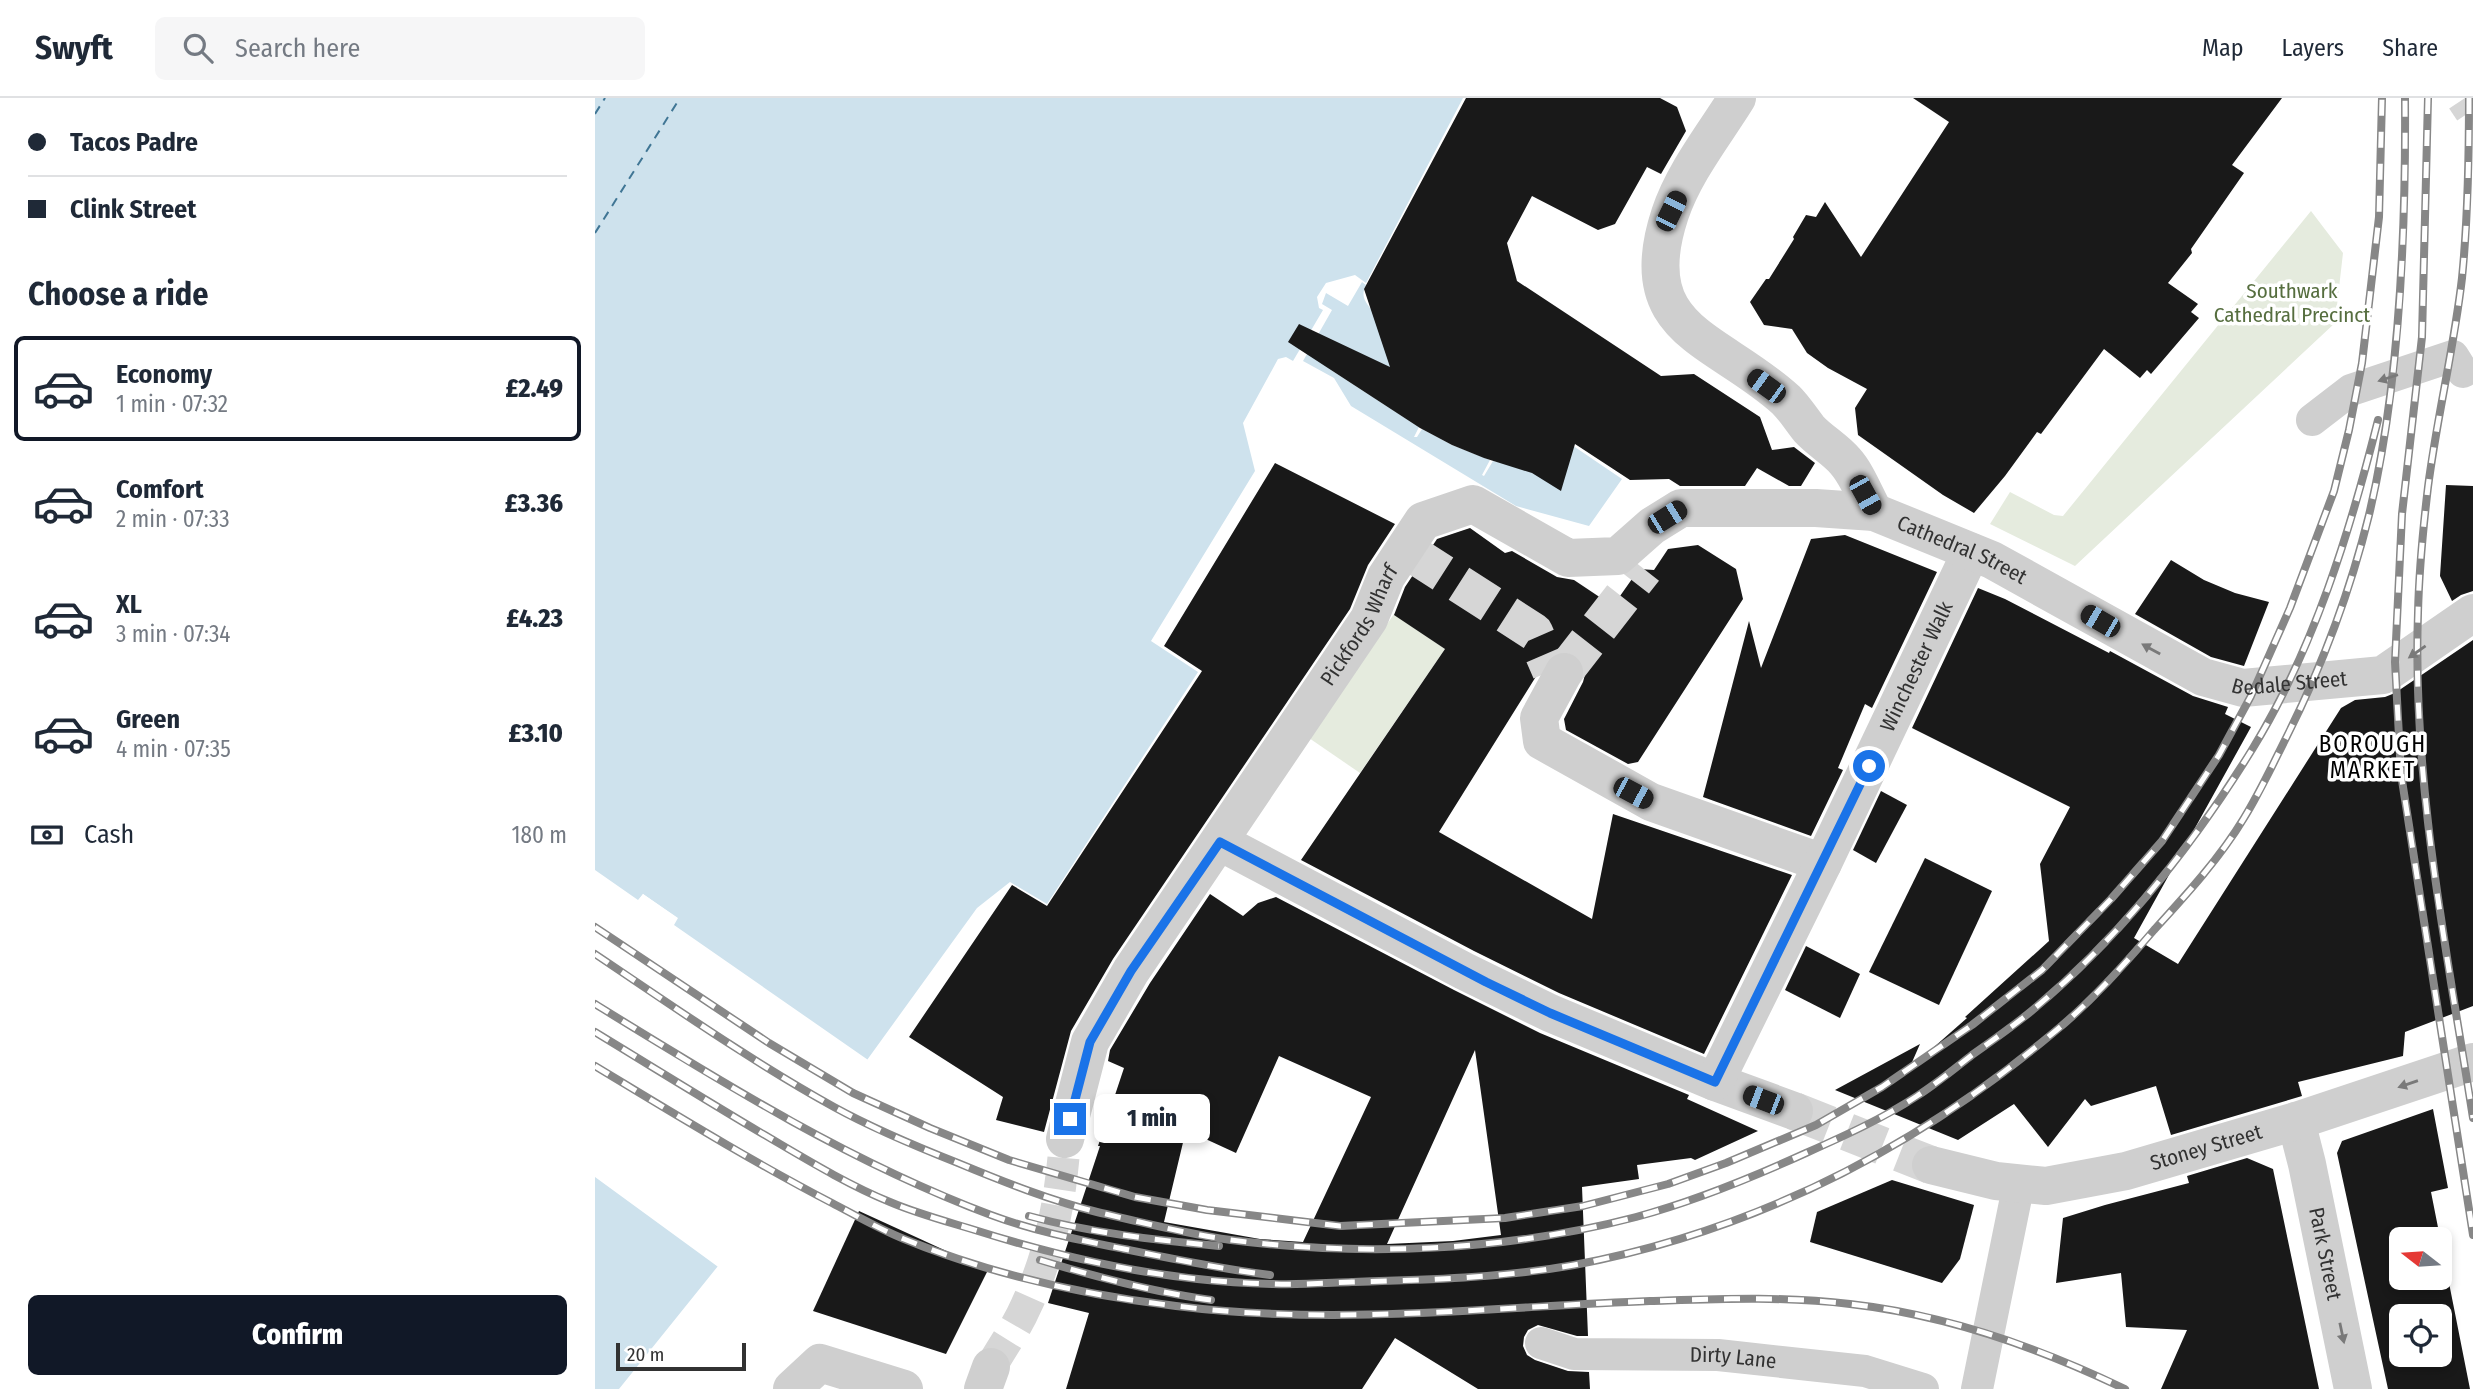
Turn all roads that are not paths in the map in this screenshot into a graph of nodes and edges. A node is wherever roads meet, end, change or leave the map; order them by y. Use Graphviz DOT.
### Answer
graph roads {
  1 [pos="1737,98"];
  2 [pos="2463,372"];
  3 [pos="2312,420"];
  4 [pos="1874,512"];
  5 [pos="1651,526"];
  6 [pos="1413,541"];
  7 [pos="1971,552"];
  8 [pos="1644,569"];
  9 [pos="2473,613"];
  10 [pos="2100,621"];
  11 [pos="1558,674"];
  12 [pos="1220,842"];
  13 [pos="1823,863"];
  14 [pos="2473,1062"];
  15 [pos="1715,1082"];
  16 [pos="1794,1111"];
  17 [pos="2296,1121"];
  18 [pos="1065,1139"];
  19 [pos="1931,1165"];
  20 [pos="2019,1183"];
  21 [pos="1541,1343"];
  22 [pos="801,1381"];
  23 [pos="904,1389"];
  24 [pos="1923,1389"];
  25 [pos="1977,1389"];
  26 [pos="2353,1389"];
  1 -- 4 [label="street"];
  2 -- 3 [label="street, one-way"];
  4 -- 5 [label="street, Cathedral Street"];
  4 -- 7 [label="street, Cathedral Street"];
  5 -- 6 [label="street, Cathedral Street"];
  5 -- 8 [label="street"];
  6 -- 12 [label="street, Pickfords Wharf"];
  7 -- 10 [label="street, Cathedral Street"];
  7 -- 13 [label="street, Winchester Walk"];
  9 -- 10 [label="street, Bedale Street, one-way"];
  11 -- 13 [label="street"];
  12 -- 15 [label="street"];
  12 -- 18 [label="street, Pickfords Wharf"];
  13 -- 15 [label="street, Winchester Walk"];
  14 -- 17 [label="street, Stoney Street, one-way"];
  15 -- 16 [label="street"];
  17 -- 20 [label="street, Stoney Street"];
  17 -- 26 [label="street, Park Street, one-way"];
  19 -- 20 [label="street, Stoney Street"];
  20 -- 25 [label="street"];
  21 -- 24 [label="street, Dirty Lane"];
  22 -- 23 [label="street"];
}
